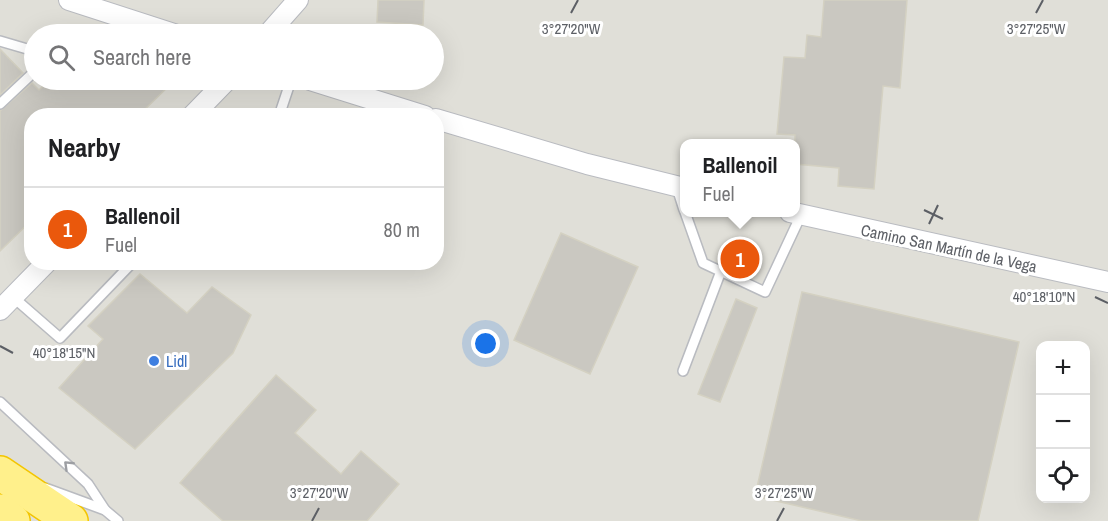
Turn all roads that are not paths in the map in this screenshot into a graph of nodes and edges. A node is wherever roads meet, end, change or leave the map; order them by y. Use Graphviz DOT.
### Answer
graph roads {
  1 [pos="69,0"];
  2 [pos="298,0"];
  3 [pos="143,24"];
  4 [pos="277,24"];
  5 [pos="0,41"];
  6 [pos="24,48"];
  7 [pos="24,81"];
  8 [pos="217,90"];
  9 [pos="288,90"];
  10 [pos="342,90"];
  11 [pos="0,104"];
  12 [pos="200,108"];
  13 [pos="282,108"];
  14 [pos="399,108"];
  15 [pos="444,121"];
  16 [pos="680,187"];
  17 [pos="800,215"];
  18 [pos="687,217"];
  19 [pos="795,217"];
  20 [pos="39,270"];
  21 [pos="125,270"];
  22 [pos="721,271"];
  23 [pos="1108,282"];
  24 [pos="6,303"];
  25 [pos="683,370"];
  26 [pos="0,402"];
  27 [pos="6,475"];
  28 [pos="105,510"];
  29 [pos="0,511"];
  30 [pos="13,521"];
  31 [pos="71,521"];
  32 [pos="118,521"];
  1 -- 3 [label="street"];
  2 -- 4 [label="street"];
  5 -- 6 [label="lane"];
  7 -- 11 [label="lane"];
  8 -- 12 [label="street"];
  9 -- 13 [label="lane"];
  10 -- 14 [label="street"];
  15 -- 16 [label="street"];
  17 -- 23 [label="street, Camino San Martín de la Vega"];
  18 -- 22 [label="lane"];
  19 -- 22 [label="lane"];
  20 -- 24 [label="street"];
  21 -- 24 [label="lane"];
  22 -- 25 [label="lane"];
  28 -- 26 [label="lane, one-way"];
  27 -- 28 [label="lane"];
  27 -- 31 [label="highway"];
  28 -- 32 [label="lane"];
  29 -- 30 [label="highway"];
}
